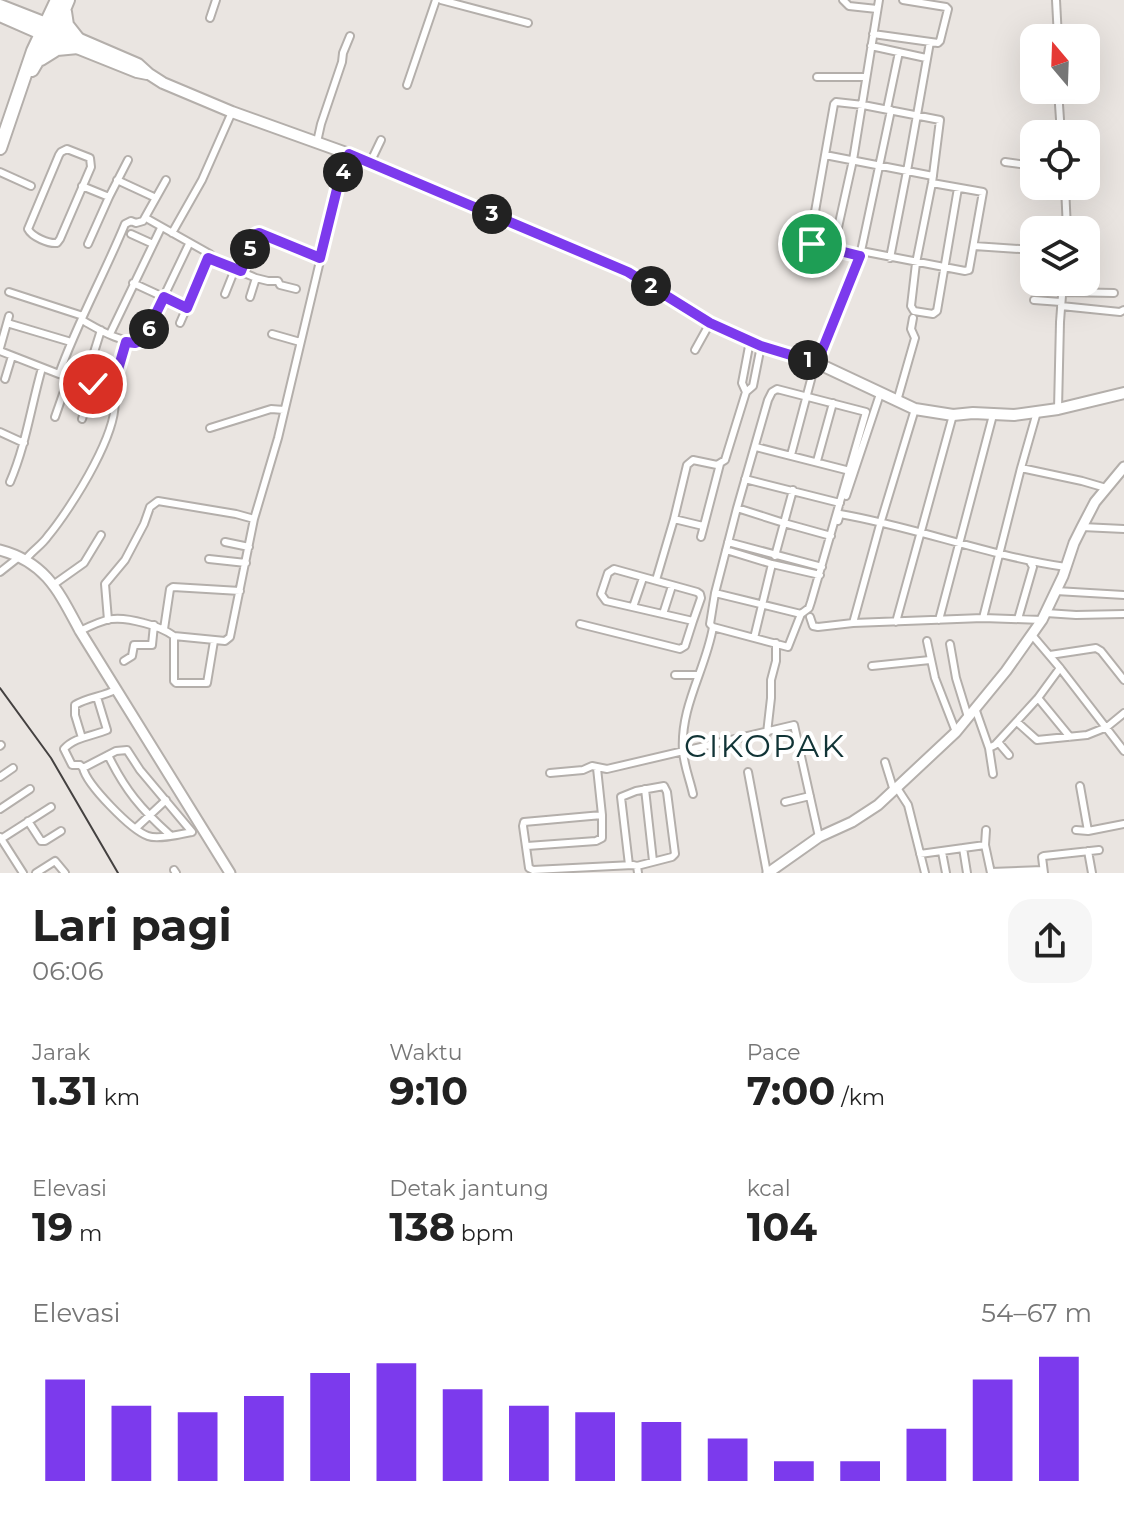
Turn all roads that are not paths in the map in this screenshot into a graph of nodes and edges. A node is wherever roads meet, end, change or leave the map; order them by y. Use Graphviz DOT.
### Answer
graph roads {
  1 [pos="216,0"];
  2 [pos="438,0"];
  3 [pos="843,0"];
  4 [pos="879,0"];
  5 [pos="903,0"];
  6 [pos="1056,0"];
  7 [pos="62,1"];
  8 [pos="0,6"];
  9 [pos="877,9"];
  10 [pos="0,15"];
  11 [pos="210,18"];
  12 [pos="23,20"];
  13 [pos="528,23"];
  14 [pos="1057,24"];
  15 [pos="48,31"];
  16 [pos="873,34"];
  17 [pos="350,36"];
  18 [pos="930,42"];
  19 [pos="78,43"];
  20 [pos="871,46"];
  21 [pos="899,52"];
  22 [pos="35,56"];
  23 [pos="926,58"];
  24 [pos="817,77"];
  25 [pos="866,77"];
  26 [pos="407,85"];
  27 [pos="863,105"];
  28 [pos="889,110"];
  29 [pos="232,112"];
  30 [pos="916,115"];
  31 [pos="381,140"];
  32 [pos="317,142"];
  33 [pos="0,148"];
  34 [pos="349,154"];
  35 [pos="825,155"];
  36 [pos="128,160"];
  37 [pos="853,160"];
  38 [pos="1005,162"];
  39 [pos="370,163"];
  40 [pos="1020,164"];
  41 [pos="880,166"];
  42 [pos="907,171"];
  43 [pos="0,172"];
  44 [pos="117,180"];
  45 [pos="166,180"];
  46 [pos="933,180"];
  47 [pos="31,186"];
  48 [pos="82,186"];
  49 [pos="958,188"];
  50 [pos="109,197"];
  51 [pos="156,198"];
  52 [pos="146,218"];
  53 [pos="161,228"];
  54 [pos="172,233"];
  55 [pos="131,234"];
  56 [pos="88,244"];
  57 [pos="153,244"];
  58 [pos="189,244"];
  59 [pos="974,246"];
  60 [pos="1020,249"];
  61 [pos="833,250"];
  62 [pos="860,254"];
  63 [pos="208,258"];
  64 [pos="320,258"];
  65 [pos="890,258"];
  66 [pos="916,263"];
  67 [pos="943,267"];
  68 [pos="238,270"];
  69 [pos="256,278"];
  70 [pos="133,283"];
  71 [pos="296,289"];
  72 [pos="9,292"];
  73 [pos="1100,293"];
  74 [pos="1114,293"];
  75 [pos="225,294"];
  76 [pos="1062,296"];
  77 [pos="164,297"];
  78 [pos="250,297"];
  79 [pos="1034,300"];
  80 [pos="1061,304"];
  81 [pos="187,308"];
  82 [pos="1124,310"];
  83 [pos="83,318"];
  84 [pos="913,318"];
  85 [pos="180,323"];
  86 [pos="710,323"];
  87 [pos="101,330"];
  88 [pos="110,334"];
  89 [pos="272,334"];
  90 [pos="750,340"];
  91 [pos="71,342"];
  92 [pos="126,342"];
  93 [pos="300,342"];
  94 [pos="761,346"];
  95 [pos="0,349"];
  96 [pos="695,350"];
  97 [pos="12,356"];
  98 [pos="817,363"];
  99 [pos="42,368"];
  100 [pos="59,374"];
  101 [pos="69,377"];
  102 [pos="5,379"];
  103 [pos="85,381"];
  104 [pos="93,384"];
  105 [pos="112,390"];
  106 [pos="746,392"];
  107 [pos="1124,393"];
  108 [pos="880,394"];
  109 [pos="806,397"];
  110 [pos="897,401"];
  111 [pos="833,403"];
  112 [pos="915,409"];
  113 [pos="1058,409"];
  114 [pos="284,410"];
  115 [pos="1037,412"];
  116 [pos="993,414"];
  117 [pos="953,415"];
  118 [pos="55,417"];
  119 [pos="82,419"];
  120 [pos="210,428"];
  121 [pos="0,432"];
  122 [pos="24,443"];
  123 [pos="756,447"];
  124 [pos="791,455"];
  125 [pos="817,461"];
  126 [pos="720,464"];
  127 [pos="1124,467"];
  128 [pos="1021,468"];
  129 [pos="850,471"];
  130 [pos="745,479"];
  131 [pos="10,482"];
  132 [pos="1106,488"];
  133 [pos="793,490"];
  134 [pos="840,503"];
  135 [pos="737,508"];
  136 [pos="840,514"];
  137 [pos="254,519"];
  138 [pos="674,519"];
  139 [pos="881,521"];
  140 [pos="784,523"];
  141 [pos="703,526"];
  142 [pos="1082,527"];
  143 [pos="1124,529"];
  144 [pos="920,533"];
  145 [pos="101,535"];
  146 [pos="701,537"];
  147 [pos="832,538"];
  148 [pos="225,542"];
  149 [pos="960,542"];
  150 [pos="727,546"];
  151 [pos="249,547"];
  152 [pos="0,550"];
  153 [pos="999,553"];
  154 [pos="775,556"];
  155 [pos="24,558"];
  156 [pos="209,559"];
  157 [pos="1030,562"];
  158 [pos="246,563"];
  159 [pos="772,564"];
  160 [pos="1066,567"];
  161 [pos="821,571"];
  162 [pos="0,572"];
  163 [pos="643,578"];
  164 [pos="656,580"];
  165 [pos="53,585"];
  166 [pos="672,586"];
  167 [pos="240,591"];
  168 [pos="1056,591"];
  169 [pos="715,593"];
  170 [pos="1124,595"];
  171 [pos="762,605"];
  172 [pos="633,607"];
  173 [pos="663,614"];
  174 [pos="801,614"];
  175 [pos="1124,614"];
  176 [pos="1044,616"];
  177 [pos="810,617"];
  178 [pos="983,618"];
  179 [pos="1018,619"];
  180 [pos="108,620"];
  181 [pos="939,620"];
  182 [pos="693,621"];
  183 [pos="896,622"];
  184 [pos="853,623"];
  185 [pos="580,624"];
  186 [pos="154,625"];
  187 [pos="713,627"];
  188 [pos="164,629"];
  189 [pos="80,631"];
  190 [pos="1033,634"];
  191 [pos="174,636"];
  192 [pos="754,638"];
  193 [pos="214,641"];
  194 [pos="927,641"];
  195 [pos="776,643"];
  196 [pos="950,644"];
  197 [pos="1052,655"];
  198 [pos="930,660"];
  199 [pos="124,661"];
  200 [pos="872,666"];
  201 [pos="1060,668"];
  202 [pos="675,675"];
  203 [pos="697,675"];
  204 [pos="1124,680"];
  205 [pos="117,689"];
  206 [pos="97,697"];
  207 [pos="1038,698"];
  208 [pos="972,712"];
  209 [pos="1124,713"];
  210 [pos="1017,722"];
  211 [pos="1107,727"];
  212 [pos="956,732"];
  213 [pos="767,733"];
  214 [pos="1070,737"];
  215 [pos="82,738"];
  216 [pos="998,742"];
  217 [pos="989,748"];
  218 [pos="683,750"];
  219 [pos="1124,751"];
  220 [pos="108,755"];
  221 [pos="1009,755"];
  222 [pos="885,762"];
  223 [pos="13,768"];
  224 [pos="83,768"];
  225 [pos="597,768"];
  226 [pos="748,772"];
  227 [pos="550,773"];
  228 [pos="993,774"];
  229 [pos="0,777"];
  230 [pos="1080,786"];
  231 [pos="30,789"];
  232 [pos="645,789"];
  233 [pos="895,789"];
  234 [pos="693,794"];
  235 [pos="810,796"];
  236 [pos="166,800"];
  237 [pos="785,802"];
  238 [pos="51,807"];
  239 [pos="0,809"];
  240 [pos="602,815"];
  241 [pos="148,816"];
  242 [pos="28,821"];
  243 [pos="1124,824"];
  244 [pos="136,828"];
  245 [pos="986,830"];
  246 [pos="1076,830"];
  247 [pos="61,831"];
  248 [pos="205,831"];
  249 [pos="1088,831"];
  250 [pos="192,832"];
  251 [pos="170,835"];
  252 [pos="819,837"];
  253 [pos="0,838"];
  254 [pos="985,845"];
  255 [pos="527,846"];
  256 [pos="963,848"];
  257 [pos="4,850"];
  258 [pos="1099,850"];
  259 [pos="1088,851"];
  260 [pos="942,852"];
  261 [pos="920,854"];
  262 [pos="653,861"];
  263 [pos="635,868"];
  264 [pos="531,871"];
  265 [pos="991,872"];
  266 [pos="1043,872"];
  267 [pos="23,873"];
  268 [pos="36,873"];
  269 [pos="65,873"];
  270 [pos="230,873"];
  271 [pos="770,873"];
  272 [pos="925,873"];
  273 [pos="946,873"];
  274 [pos="967,873"];
  275 [pos="1092,873"];
  1 -- 11 [label="street"];
  2 -- 13 [label="street"];
  2 -- 26 [label="street"];
  3 -- 9 [label="street"];
  4 -- 9 [label="street"];
  5 -- 18 [label="street"];
  6 -- 14 [label="street"];
  7 -- 12 [label="highway"];
  7 -- 15 [label="highway"];
  7 -- 19 [label="highway"];
  8 -- 12 [label="highway"];
  9 -- 16 [label="street"];
  10 -- 12 [label="highway"];
  12 -- 15 [label="highway"];
  12 -- 22 [label="highway"];
  15 -- 19 [label="main road"];
  15 -- 22 [label="highway"];
  16 -- 18 [label="street"];
  16 -- 20 [label="street"];
  17 -- 32 [label="street"];
  18 -- 23 [label="street"];
  19 -- 22 [label="highway"];
  19 -- 29 [label="main road"];
  20 -- 21 [label="street"];
  20 -- 25 [label="street"];
  21 -- 23 [label="street"];
  21 -- 28 [label="street"];
  22 -- 33 [label="highway"];
  23 -- 30 [label="street"];
  24 -- 25 [label="street"];
  25 -- 27 [label="street"];
  27 -- 28 [label="street"];
  27 -- 35 [label="street"];
  27 -- 37 [label="street"];
  28 -- 30 [label="street"];
  28 -- 41 [label="street"];
  29 -- 32 [label="main road"];
  29 -- 54 [label="street"];
  30 -- 42 [label="street"];
  30 -- 46 [label="street"];
  31 -- 39 [label="street"];
  32 -- 34 [label="main road"];
  34 -- 39 [label="main road"];
  34 -- 64 [label="street"];
  35 -- 37 [label="street"];
  35 -- 61 [label="street"];
  36 -- 44 [label="street"];
  37 -- 41 [label="street"];
  37 -- 61 [label="street"];
  38 -- 40 [label="street"];
  39 -- 86 [label="main road"];
  41 -- 42 [label="street"];
  41 -- 62 [label="street"];
  42 -- 46 [label="street"];
  42 -- 65 [label="street"];
  43 -- 47 [label="street"];
  44 -- 50 [label="street"];
  44 -- 51 [label="street"];
  45 -- 51 [label="street"];
  46 -- 49 [label="street"];
  46 -- 66 [label="street"];
  48 -- 48 [label="street"];
  48 -- 50 [label="street"];
  49 -- 59 [label="street"];
  49 -- 67 [label="street"];
  50 -- 56 [label="street"];
  51 -- 52 [label="street"];
  52 -- 53 [label="street"];
  52 -- 83 [label="street"];
  53 -- 54 [label="street"];
  53 -- 57 [label="street"];
  54 -- 58 [label="street"];
  55 -- 57 [label="street"];
  57 -- 70 [label="street"];
  58 -- 63 [label="street"];
  58 -- 77 [label="street"];
  59 -- 60 [label="street"];
  59 -- 67 [label="street"];
  61 -- 62 [label="street"];
  62 -- 65 [label="street"];
  62 -- 98 [label="street"];
  63 -- 68 [label="street"];
  63 -- 81 [label="street"];
  64 -- 68 [label="street"];
  64 -- 93 [label="street"];
  65 -- 66 [label="street"];
  66 -- 67 [label="street"];
  66 -- 67 [label="street"];
  68 -- 69 [label="street"];
  68 -- 75 [label="street"];
  69 -- 71 [label="street"];
  69 -- 78 [label="street"];
  70 -- 77 [label="street"];
  70 -- 88 [label="street"];
  72 -- 83 [label="street"];
  73 -- 74 [label="street"];
  76 -- 80 [label="street"];
  77 -- 81 [label="street"];
  77 -- 92 [label="street"];
  79 -- 80 [label="street"];
  80 -- 82 [label="street"];
  80 -- 113 [label="street"];
  81 -- 85 [label="street"];
  83 -- 87 [label="street"];
  83 -- 91 [label="street"];
  84 -- 110 [label="street"];
  86 -- 90 [label="main road"];
  86 -- 96 [label="street"];
  87 -- 88 [label="street"];
  87 -- 103 [label="street"];
  88 -- 92 [label="street"];
  89 -- 93 [label="street"];
  90 -- 94 [label="main road"];
  90 -- 106 [label="street"];
  91 -- 95 [label="street"];
  91 -- 100 [label="street"];
  92 -- 105 [label="street"];
  93 -- 114 [label="street"];
  94 -- 98 [label="main road"];
  94 -- 106 [label="street"];
  95 -- 97 [label="street"];
  97 -- 99 [label="street"];
  97 -- 102 [label="street"];
  98 -- 108 [label="main road"];
  98 -- 109 [label="street"];
  99 -- 100 [label="street"];
  99 -- 122 [label="street"];
  100 -- 101 [label="street"];
  101 -- 103 [label="street"];
  101 -- 118 [label="street"];
  103 -- 104 [label="street"];
  104 -- 105 [label="street"];
  104 -- 119 [label="street"];
  105 -- 155 [label="street"];
  106 -- 126 [label="street"];
  107 -- 113 [label="main road"];
  108 -- 110 [label="main road"];
  108 -- 136 [label="street"];
  109 -- 111 [label="street"];
  109 -- 123 [label="street"];
  109 -- 124 [label="street"];
  110 -- 112 [label="main road"];
  111 -- 125 [label="street"];
  111 -- 129 [label="street"];
  112 -- 117 [label="main road"];
  112 -- 139 [label="street"];
  113 -- 115 [label="main road"];
  114 -- 120 [label="street"];
  114 -- 137 [label="street"];
  115 -- 116 [label="main road"];
  115 -- 128 [label="street"];
  116 -- 117 [label="main road"];
  116 -- 149 [label="street"];
  117 -- 144 [label="street"];
  121 -- 122 [label="street"];
  122 -- 131 [label="street"];
  123 -- 124 [label="street"];
  123 -- 130 [label="street"];
  124 -- 125 [label="street"];
  125 -- 129 [label="street"];
  126 -- 138 [label="street"];
  126 -- 141 [label="street"];
  127 -- 132 [label="street"];
  128 -- 132 [label="street"];
  128 -- 153 [label="street"];
  129 -- 134 [label="street"];
  130 -- 133 [label="street"];
  130 -- 135 [label="street"];
  132 -- 142 [label="street"];
  133 -- 134 [label="street"];
  133 -- 140 [label="street"];
  134 -- 147 [label="street"];
  135 -- 140 [label="street"];
  135 -- 150 [label="street"];
  136 -- 139 [label="street"];
  136 -- 147 [label="street"];
  137 -- 151 [label="street"];
  137 -- 180 [label="street"];
  138 -- 141 [label="street"];
  138 -- 164 [label="street"];
  139 -- 144 [label="street"];
  139 -- 184 [label="street"];
  140 -- 147 [label="street"];
  140 -- 154 [label="street"];
  141 -- 146 [label="street"];
  142 -- 143 [label="street"];
  142 -- 160 [label="street"];
  144 -- 149 [label="street"];
  144 -- 183 [label="street"];
  145 -- 165 [label="street"];
  147 -- 161 [label="street"];
  148 -- 151 [label="street"];
  149 -- 153 [label="street"];
  149 -- 181 [label="street"];
  150 -- 154 [label="street"];
  150 -- 159 [label="street"];
  150 -- 169 [label="street"];
  151 -- 158 [label="street"];
  152 -- 155 [label="street"];
  153 -- 157 [label="street"];
  153 -- 178 [label="street"];
  154 -- 161 [label="street"];
  155 -- 162 [label="street"];
  155 -- 165 [label="street"];
  156 -- 158 [label="street"];
  157 -- 160 [label="street"];
  157 -- 179 [label="street"];
  158 -- 167 [label="street"];
  159 -- 161 [label="street"];
  159 -- 171 [label="street"];
  160 -- 168 [label="street"];
  161 -- 174 [label="street"];
  163 -- 164 [label="street"];
  163 -- 172 [label="street"];
  163 -- 172 [label="street"];
  164 -- 166 [label="street"];
  165 -- 189 [label="street"];
  166 -- 173 [label="street"];
  166 -- 182 [label="street"];
  167 -- 188 [label="street"];
  167 -- 193 [label="street"];
  168 -- 170 [label="street"];
  168 -- 176 [label="street"];
  169 -- 171 [label="street"];
  169 -- 187 [label="street"];
  171 -- 174 [label="street"];
  171 -- 192 [label="street"];
  172 -- 173 [label="street"];
  173 -- 182 [label="street"];
  174 -- 195 [label="street"];
  175 -- 176 [label="street"];
  176 -- 179 [label="street"];
  176 -- 190 [label="street"];
  177 -- 184 [label="street"];
  178 -- 179 [label="street"];
  178 -- 181 [label="street"];
  180 -- 186 [label="street"];
  180 -- 189 [label="street"];
  181 -- 183 [label="street"];
  182 -- 185 [label="street"];
  183 -- 184 [label="street"];
  186 -- 188 [label="street"];
  186 -- 199 [label="street"];
  187 -- 192 [label="street"];
  187 -- 203 [label="street"];
  188 -- 191 [label="street"];
  189 -- 205 [label="street"];
  190 -- 197 [label="street"];
  190 -- 208 [label="street"];
  191 -- 193 [label="street"];
  191 -- 193 [label="street"];
  192 -- 195 [label="street"];
  194 -- 198 [label="street"];
  195 -- 213 [label="street"];
  196 -- 208 [label="street"];
  197 -- 201 [label="street"];
  197 -- 204 [label="street"];
  198 -- 200 [label="street"];
  198 -- 212 [label="street"];
  201 -- 207 [label="street"];
  201 -- 211 [label="street"];
  202 -- 203 [label="street"];
  203 -- 218 [label="street"];
  205 -- 206 [label="street"];
  205 -- 248 [label="street"];
  206 -- 215 [label="street"];
  206 -- 215 [label="street"];
  207 -- 210 [label="street"];
  207 -- 214 [label="street"];
  208 -- 212 [label="street"];
  208 -- 217 [label="street"];
  209 -- 211 [label="street"];
  210 -- 214 [label="street"];
  210 -- 216 [label="street"];
  211 -- 214 [label="street"];
  211 -- 219 [label="street"];
  212 -- 233 [label="street"];
  213 -- 218 [label="street"];
  213 -- 235 [label="street"];
  215 -- 224 [label="street"];
  216 -- 217 [label="street"];
  216 -- 221 [label="street"];
  217 -- 228 [label="street"];
  218 -- 225 [label="street"];
  218 -- 234 [label="street"];
  220 -- 224 [label="street"];
  220 -- 236 [label="street"];
  220 -- 241 [label="street"];
  222 -- 233 [label="street"];
  223 -- 229 [label="street"];
  224 -- 244 [label="street"];
  225 -- 227 [label="street"];
  225 -- 240 [label="street"];
  226 -- 271 [label="street"];
  230 -- 249 [label="street"];
  231 -- 239 [label="street"];
  232 -- 262 [label="street"];
  232 -- 262 [label="street"];
  232 -- 263 [label="street"];
  233 -- 252 [label="street"];
  233 -- 261 [label="street"];
  235 -- 237 [label="street"];
  235 -- 252 [label="street"];
  236 -- 241 [label="street"];
  236 -- 250 [label="street"];
  238 -- 242 [label="street"];
  240 -- 255 [label="street"];
  240 -- 255 [label="street"];
  241 -- 244 [label="street"];
  241 -- 251 [label="street"];
  242 -- 247 [label="street"];
  242 -- 253 [label="street"];
  243 -- 249 [label="street"];
  244 -- 251 [label="street"];
  245 -- 254 [label="street"];
  246 -- 249 [label="street"];
  248 -- 250 [label="street"];
  248 -- 270 [label="street"];
  250 -- 251 [label="street"];
  252 -- 271 [label="street"];
  253 -- 257 [label="street"];
  254 -- 256 [label="street"];
  254 -- 265 [label="street"];
  255 -- 264 [label="street"];
  256 -- 260 [label="street"];
  256 -- 274 [label="street"];
  257 -- 267 [label="street"];
  258 -- 259 [label="street"];
  259 -- 266 [label="street"];
  259 -- 275 [label="street"];
  260 -- 261 [label="street"];
  260 -- 273 [label="street"];
  261 -- 272 [label="street"];
  262 -- 263 [label="street"];
  263 -- 264 [label="street"];
  265 -- 266 [label="street"];
  268 -- 269 [label="street"];
}
